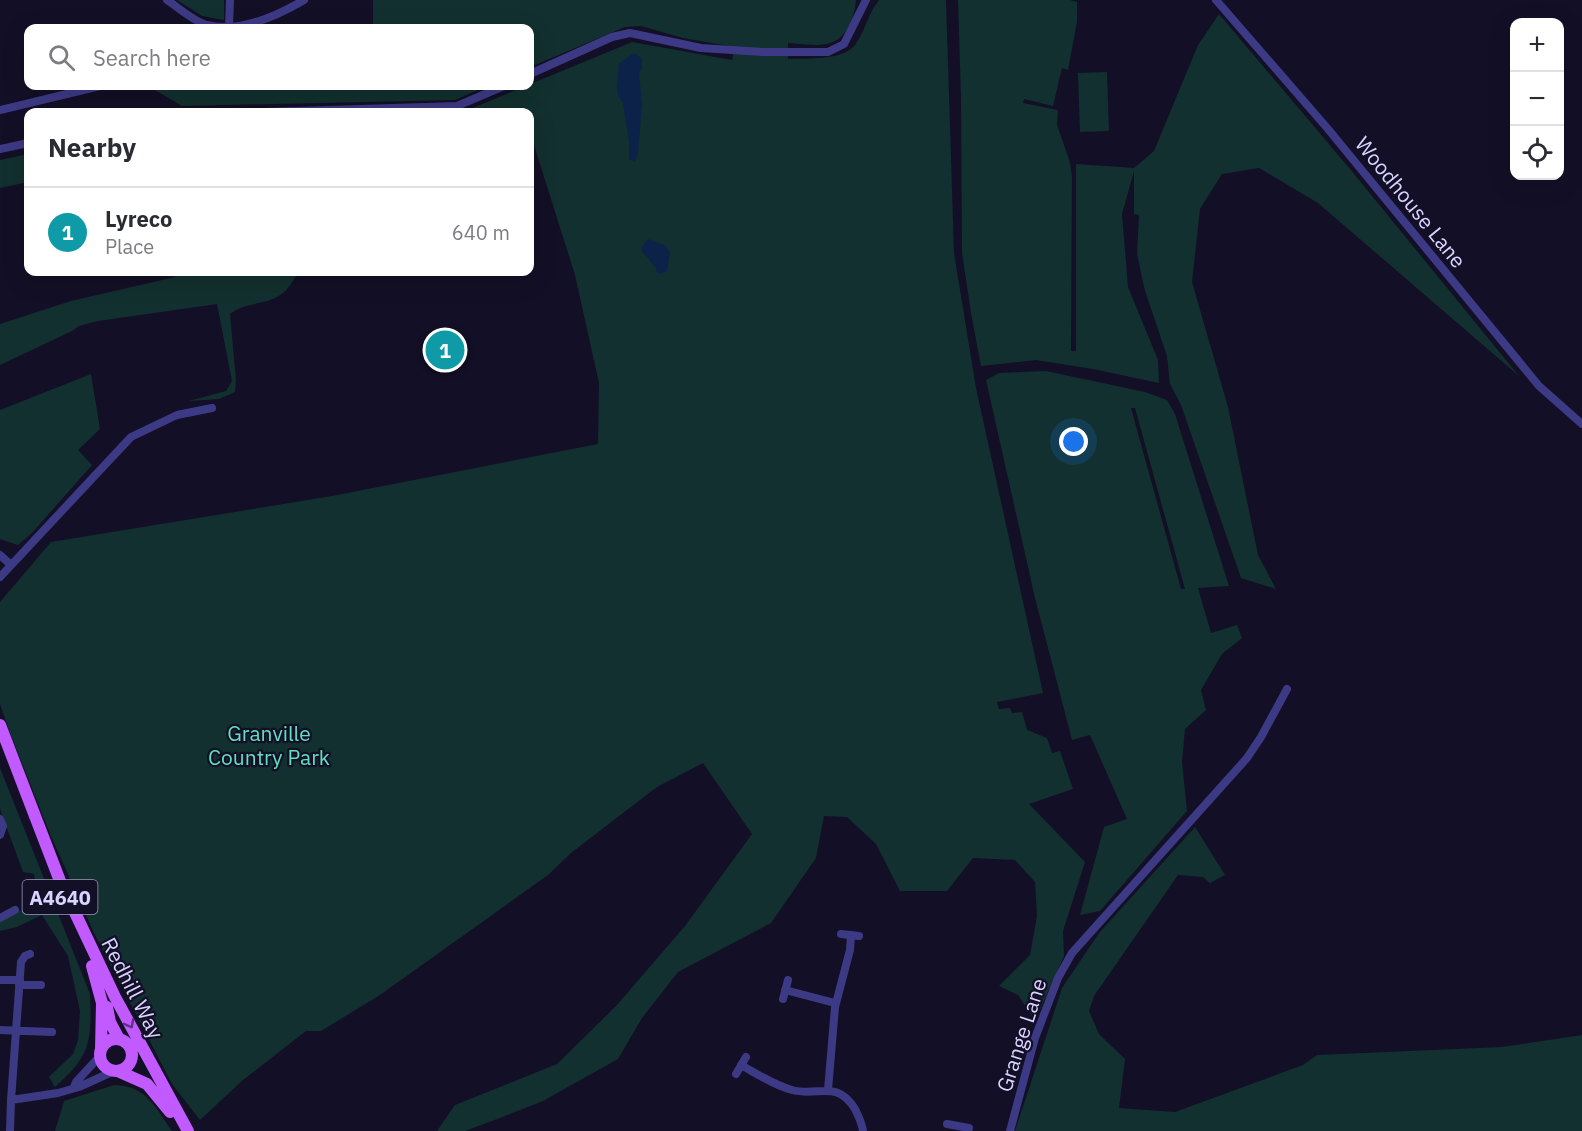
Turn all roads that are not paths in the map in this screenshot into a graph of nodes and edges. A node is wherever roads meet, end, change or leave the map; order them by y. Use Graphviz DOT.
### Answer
graph roads {
  1 [pos="167,0"];
  2 [pos="230,0"];
  3 [pos="304,0"];
  4 [pos="866,0"];
  5 [pos="1216,0"];
  6 [pos="204,24"];
  7 [pos="229,24"];
  8 [pos="242,24"];
  9 [pos="534,72"];
  10 [pos="83,90"];
  11 [pos="495,90"];
  12 [pos="393,108"];
  13 [pos="0,110"];
  14 [pos="24,143"];
  15 [pos="1,146"];
  16 [pos="212,408"];
  17 [pos="1582,424"];
  18 [pos="0,555"];
  19 [pos="11,565"];
  20 [pos="0,577"];
  21 [pos="1287,688"];
  22 [pos="0,725"];
  23 [pos="0,747"];
  24 [pos="0,819"];
  25 [pos="0,835"];
  26 [pos="2,907"];
  27 [pos="15,910"];
  28 [pos="3,916"];
  29 [pos="841,934"];
  30 [pos="30,954"];
  31 [pos="93,954"];
  32 [pos="0,980"];
  33 [pos="788,980"];
  34 [pos="20,982"];
  35 [pos="41,985"];
  36 [pos="835,1004"];
  37 [pos="0,1030"];
  38 [pos="16,1030"];
  39 [pos="52,1032"];
  40 [pos="119,1039"];
  41 [pos="131,1049"];
  42 [pos="100,1053"];
  43 [pos="746,1057"];
  44 [pos="741,1065"];
  45 [pos="117,1072"];
  46 [pos="736,1074"];
  47 [pos="74,1087"];
  48 [pos="828,1090"];
  49 [pos="166,1092"];
  50 [pos="10,1100"];
  51 [pos="947,1124"];
  52 [pos="969,1128"];
  53 [pos="959,1129"];
  54 [pos="10,1131"];
  55 [pos="181,1131"];
  56 [pos="188,1131"];
  57 [pos="863,1131"];
  58 [pos="1010,1131"];
  1 -- 6 [label="street"];
  2 -- 7 [label="street"];
  3 -- 8 [label="street"];
  4 -- 9 [label="street"];
  5 -- 17 [label="street, Woodhouse Lane"];
  10 -- 13 [label="street"];
  11 -- 12 [label="street"];
  14 -- 15 [label="street"];
  16 -- 19 [label="street"];
  18 -- 19 [label="street"];
  19 -- 20 [label="street"];
  21 -- 58 [label="street, Grange Lane"];
  22 -- 31 [label="main road, Redhill Way / A4640"];
  23 -- 42 [label="main road, Redhill Way / A4640"];
  24 -- 25 [label="street"];
  26 -- 28 [label="street"];
  27 -- 28 [label="street"];
  29 -- 36 [label="street"];
  30 -- 34 [label="street"];
  31 -- 40 [label="main road, A4640"];
  31 -- 49 [label="main road, Redhill Way / A4640, one-way"];
  32 -- 34 [label="street"];
  33 -- 36 [label="street"];
  34 -- 35 [label="street"];
  34 -- 38 [label="street"];
  36 -- 48 [label="street"];
  37 -- 38 [label="street"];
  38 -- 39 [label="street"];
  38 -- 50 [label="street"];
  40 -- 41 [label="main road, A4640"];
  40 -- 42 [label="main road"];
  41 -- 45 [label="main road"];
  41 -- 49 [label="main road, A4640"];
  42 -- 45 [label="main road"];
  42 -- 47 [label="street"];
  43 -- 44 [label="street"];
  44 -- 46 [label="street"];
  44 -- 48 [label="street"];
  45 -- 47 [label="street"];
  45 -- 55 [label="main road"];
  47 -- 50 [label="street"];
  48 -- 57 [label="street"];
  49 -- 56 [label="main road, Redhill Way / A4640"];
  50 -- 54 [label="street"];
  51 -- 53 [label="street"];
  52 -- 53 [label="street"];
}
